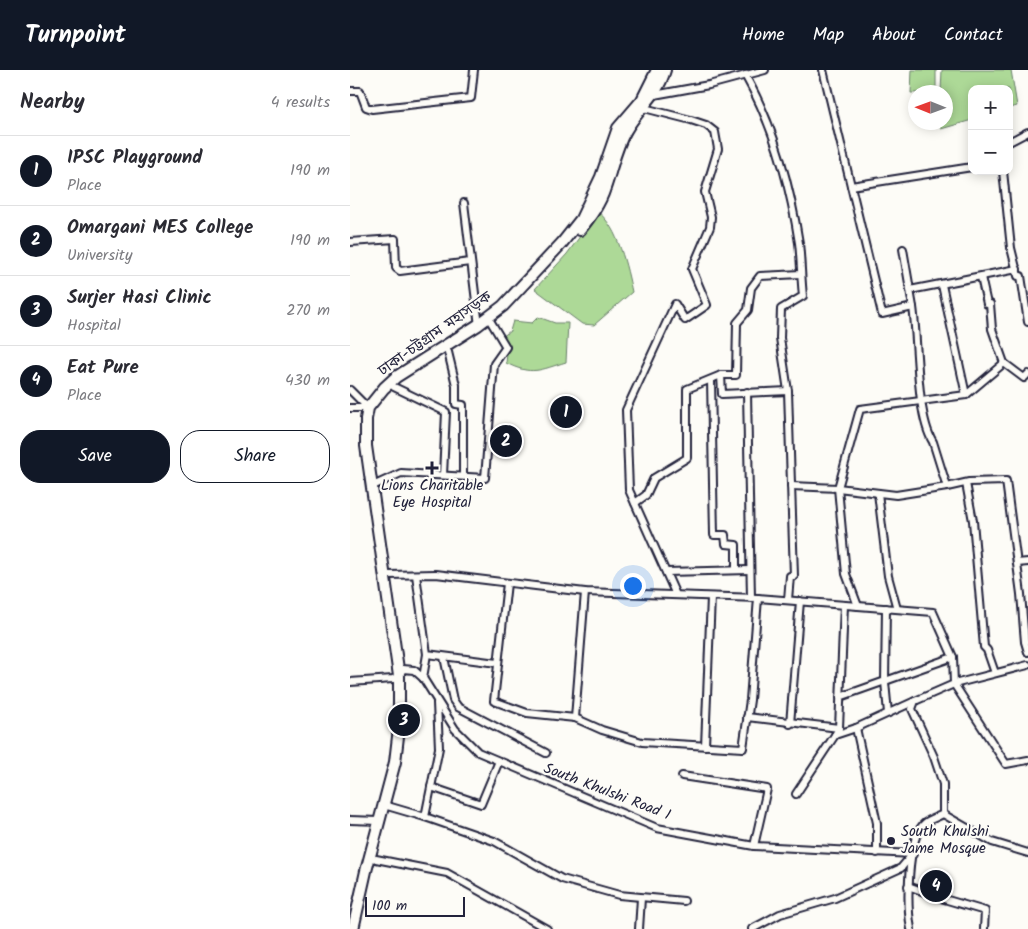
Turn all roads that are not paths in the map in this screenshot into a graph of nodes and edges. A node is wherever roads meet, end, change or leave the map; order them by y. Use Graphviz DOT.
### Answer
graph roads {
  1 [pos="474,70"];
  2 [pos="657,70"];
  3 [pos="665,70"];
  4 [pos="765,70"];
  5 [pos="823,70"];
  6 [pos="745,76"];
  7 [pos="350,91"];
  8 [pos="654,95"];
  9 [pos="644,108"];
  10 [pos="1028,132"];
  11 [pos="1013,140"];
  12 [pos="968,167"];
  13 [pos="1002,175"];
  14 [pos="851,186"];
  15 [pos="464,203"];
  16 [pos="350,242"];
  17 [pos="903,249"];
  18 [pos="470,262"];
  19 [pos="1017,269"];
  20 [pos="801,274"];
  21 [pos="981,278"];
  22 [pos="942,285"];
  23 [pos="910,290"];
  24 [pos="913,307"];
  25 [pos="491,322"];
  26 [pos="1028,322"];
  27 [pos="480,327"];
  28 [pos="448,352"];
  29 [pos="1004,364"];
  30 [pos="1028,374"];
  31 [pos="721,375"];
  32 [pos="710,380"];
  33 [pos="394,387"];
  34 [pos="350,390"];
  35 [pos="788,391"];
  36 [pos="747,392"];
  37 [pos="966,395"];
  38 [pos="922,402"];
  39 [pos="350,408"];
  40 [pos="368,408"];
  41 [pos="443,475"];
  42 [pos="462,476"];
  43 [pos="966,482"];
  44 [pos="375,485"];
  45 [pos="790,486"];
  46 [pos="947,487"];
  47 [pos="838,488"];
  48 [pos="878,493"];
  49 [pos="635,503"];
  50 [pos="1028,562"];
  51 [pos="1016,563"];
  52 [pos="736,570"];
  53 [pos="750,570"];
  54 [pos="666,572"];
  55 [pos="416,575"];
  56 [pos="388,576"];
  57 [pos="507,583"];
  58 [pos="585,592"];
  59 [pos="676,595"];
  60 [pos="711,596"];
  61 [pos="754,598"];
  62 [pos="788,600"];
  63 [pos="800,601"];
  64 [pos="844,605"];
  65 [pos="858,606"];
  66 [pos="886,608"];
  67 [pos="897,609"];
  68 [pos="1028,652"];
  69 [pos="427,654"];
  70 [pos="444,657"];
  71 [pos="952,657"];
  72 [pos="497,663"];
  73 [pos="1028,665"];
  74 [pos="401,673"];
  75 [pos="995,673"];
  76 [pos="423,678"];
  77 [pos="350,682"];
  78 [pos="885,682"];
  79 [pos="954,684"];
  80 [pos="840,697"];
  81 [pos="915,701"];
  82 [pos="437,704"];
  83 [pos="888,714"];
  84 [pos="748,717"];
  85 [pos="575,718"];
  86 [pos="790,724"];
  87 [pos="839,728"];
  88 [pos="856,728"];
  89 [pos="835,735"];
  90 [pos="705,746"];
  91 [pos="546,753"];
  92 [pos="1028,760"];
  93 [pos="499,761"];
  94 [pos="682,776"];
  95 [pos="431,788"];
  96 [pos="796,794"];
  97 [pos="386,806"];
  98 [pos="943,814"];
  99 [pos="425,817"];
  100 [pos="350,820"];
  101 [pos="379,820"];
  102 [pos="754,846"];
  103 [pos="877,853"];
  104 [pos="1028,853"];
  105 [pos="913,854"];
  106 [pos="376,859"];
  107 [pos="908,886"];
  108 [pos="641,898"];
  109 [pos="684,901"];
  110 [pos="353,910"];
  111 [pos="353,929"];
  112 [pos="360,929"];
  113 [pos="547,929"];
  114 [pos="638,929"];
  115 [pos="752,929"];
  116 [pos="911,929"];
  117 [pos="984,929"];
  1 -- 7 [label="street"];
  2 -- 27 [label="highway, ঢাকা-চট্টগ্রাম মহাসড়ক"];
  3 -- 8 [label="highway, ঢাকা-চট্টগ্রাম মহাসড়ক"];
  4 -- 6 [label="street"];
  5 -- 14 [label="street"];
  6 -- 8 [label="street"];
  6 -- 20 [label="street"];
  8 -- 9 [label="highway, ঢাকা-চট্টগ্রাম মহাসড়ক"];
  9 -- 25 [label="highway, ঢাকা-চট্টগ্রাম মহাসড়ক"];
  9 -- 49 [label="street"];
  10 -- 11 [label="street"];
  12 -- 14 [label="street"];
  13 -- 19 [label="street"];
  14 -- 24 [label="street"];
  15 -- 18 [label="street"];
  16 -- 18 [label="street"];
  17 -- 23 [label="street"];
  18 -- 27 [label="street"];
  19 -- 21 [label="street"];
  19 -- 26 [label="street"];
  20 -- 31 [label="street"];
  20 -- 35 [label="street"];
  21 -- 22 [label="street"];
  21 -- 29 [label="street"];
  22 -- 23 [label="street"];
  22 -- 37 [label="street"];
  23 -- 24 [label="street"];
  24 -- 38 [label="street"];
  25 -- 27 [label="highway, ঢাকা-চট্টগ্রাম মহাসড়ক"];
  25 -- 42 [label="street"];
  27 -- 28 [label="highway, ঢাকা-চট্টগ্রাম মহাসড়ক"];
  27 -- 40 [label="highway, ঢাকা-চট্টগ্রাম মহাসড়ক"];
  28 -- 33 [label="highway, ঢাকা-চট্টগ্রাম মহাসড়ক"];
  28 -- 42 [label="street"];
  29 -- 30 [label="street"];
  29 -- 37 [label="street"];
  31 -- 32 [label="street"];
  31 -- 36 [label="street"];
  32 -- 49 [label="street"];
  32 -- 52 [label="street"];
  33 -- 41 [label="street"];
  33 -- 44 [label="highway, ঢাকা-চট্টগ্রাম মহাসড়ক"];
  34 -- 40 [label="street"];
  35 -- 36 [label="street"];
  35 -- 45 [label="street"];
  36 -- 53 [label="street"];
  37 -- 38 [label="street"];
  38 -- 46 [label="street"];
  38 -- 47 [label="street"];
  39 -- 40 [label="street"];
  40 -- 74 [label="highway, ঢাকা-চট্টগ্রাম মহাসড়ক"];
  41 -- 42 [label="street"];
  41 -- 44 [label="street"];
  43 -- 46 [label="street"];
  43 -- 51 [label="street"];
  43 -- 75 [label="street"];
  44 -- 56 [label="highway, ঢাকা-চট্টগ্রাম মহাসড়ক"];
  45 -- 47 [label="street"];
  45 -- 62 [label="street"];
  46 -- 48 [label="street"];
  47 -- 48 [label="street"];
  47 -- 65 [label="street"];
  48 -- 67 [label="street"];
  49 -- 54 [label="street"];
  50 -- 51 [label="street"];
  51 -- 68 [label="street"];
  52 -- 53 [label="street"];
  52 -- 54 [label="street"];
  53 -- 61 [label="street"];
  54 -- 59 [label="street"];
  55 -- 56 [label="street"];
  55 -- 57 [label="street"];
  55 -- 69 [label="street"];
  56 -- 74 [label="highway, ঢাকা-চট্টগ্রাম মহাসড়ক"];
  57 -- 58 [label="street"];
  57 -- 72 [label="street"];
  58 -- 59 [label="street"];
  58 -- 85 [label="street"];
  59 -- 60 [label="street"];
  60 -- 61 [label="street"];
  60 -- 90 [label="street"];
  61 -- 62 [label="street"];
  61 -- 84 [label="street"];
  62 -- 63 [label="street"];
  63 -- 64 [label="street"];
  63 -- 86 [label="street"];
  64 -- 65 [label="street"];
  64 -- 80 [label="street"];
  65 -- 66 [label="street"];
  66 -- 67 [label="street"];
  66 -- 78 [label="street"];
  67 -- 71 [label="street"];
  69 -- 70 [label="street"];
  69 -- 76 [label="street"];
  70 -- 72 [label="street"];
  70 -- 91 [label="street"];
  71 -- 78 [label="street"];
  71 -- 79 [label="street"];
  72 -- 85 [label="street"];
  73 -- 75 [label="street"];
  74 -- 76 [label="street"];
  74 -- 77 [label="street"];
  74 -- 97 [label="highway, ঢাকা-চট্টগ্রাম মহাসড়ক"];
  75 -- 79 [label="street"];
  76 -- 82 [label="street, South Khulshi Road 1"];
  78 -- 80 [label="street"];
  78 -- 83 [label="street"];
  79 -- 81 [label="street"];
  79 -- 92 [label="street"];
  80 -- 87 [label="street"];
  81 -- 83 [label="street"];
  81 -- 98 [label="street"];
  82 -- 93 [label="street, South Khulshi Road 1"];
  82 -- 95 [label="street"];
  83 -- 88 [label="street"];
  84 -- 86 [label="street"];
  84 -- 90 [label="street"];
  85 -- 90 [label="street"];
  86 -- 87 [label="street"];
  87 -- 89 [label="street"];
  88 -- 89 [label="street"];
  88 -- 103 [label="street"];
  89 -- 96 [label="street"];
  93 -- 95 [label="street"];
  93 -- 102 [label="street, South Khulshi Road 1"];
  94 -- 102 [label="street"];
  95 -- 99 [label="street"];
  97 -- 99 [label="street"];
  97 -- 101 [label="highway, ঢাকা-চট্টগ্রাম মহাসড়ক"];
  97 -- 106 [label="highway, ঢাকা-চট্টগ্রাম মহাসড়ক"];
  98 -- 104 [label="street"];
  98 -- 105 [label="street"];
  99 -- 108 [label="street"];
  100 -- 101 [label="street"];
  101 -- 110 [label="highway, ঢাকা-চট্টগ্রাম মহাসড়ক"];
  102 -- 103 [label="street, South Khulshi Road 1"];
  103 -- 105 [label="street, South Khulshi Road 1"];
  105 -- 107 [label="street"];
  105 -- 115 [label="street"];
  106 -- 112 [label="highway, ঢাকা-চট্টগ্রাম মহাসড়ক"];
  106 -- 113 [label="street"];
  107 -- 116 [label="street"];
  107 -- 117 [label="street"];
  108 -- 109 [label="street"];
  108 -- 114 [label="street"];
  110 -- 111 [label="highway, ঢাকা-চট্টগ্রাম মহাসড়ক"];
}
